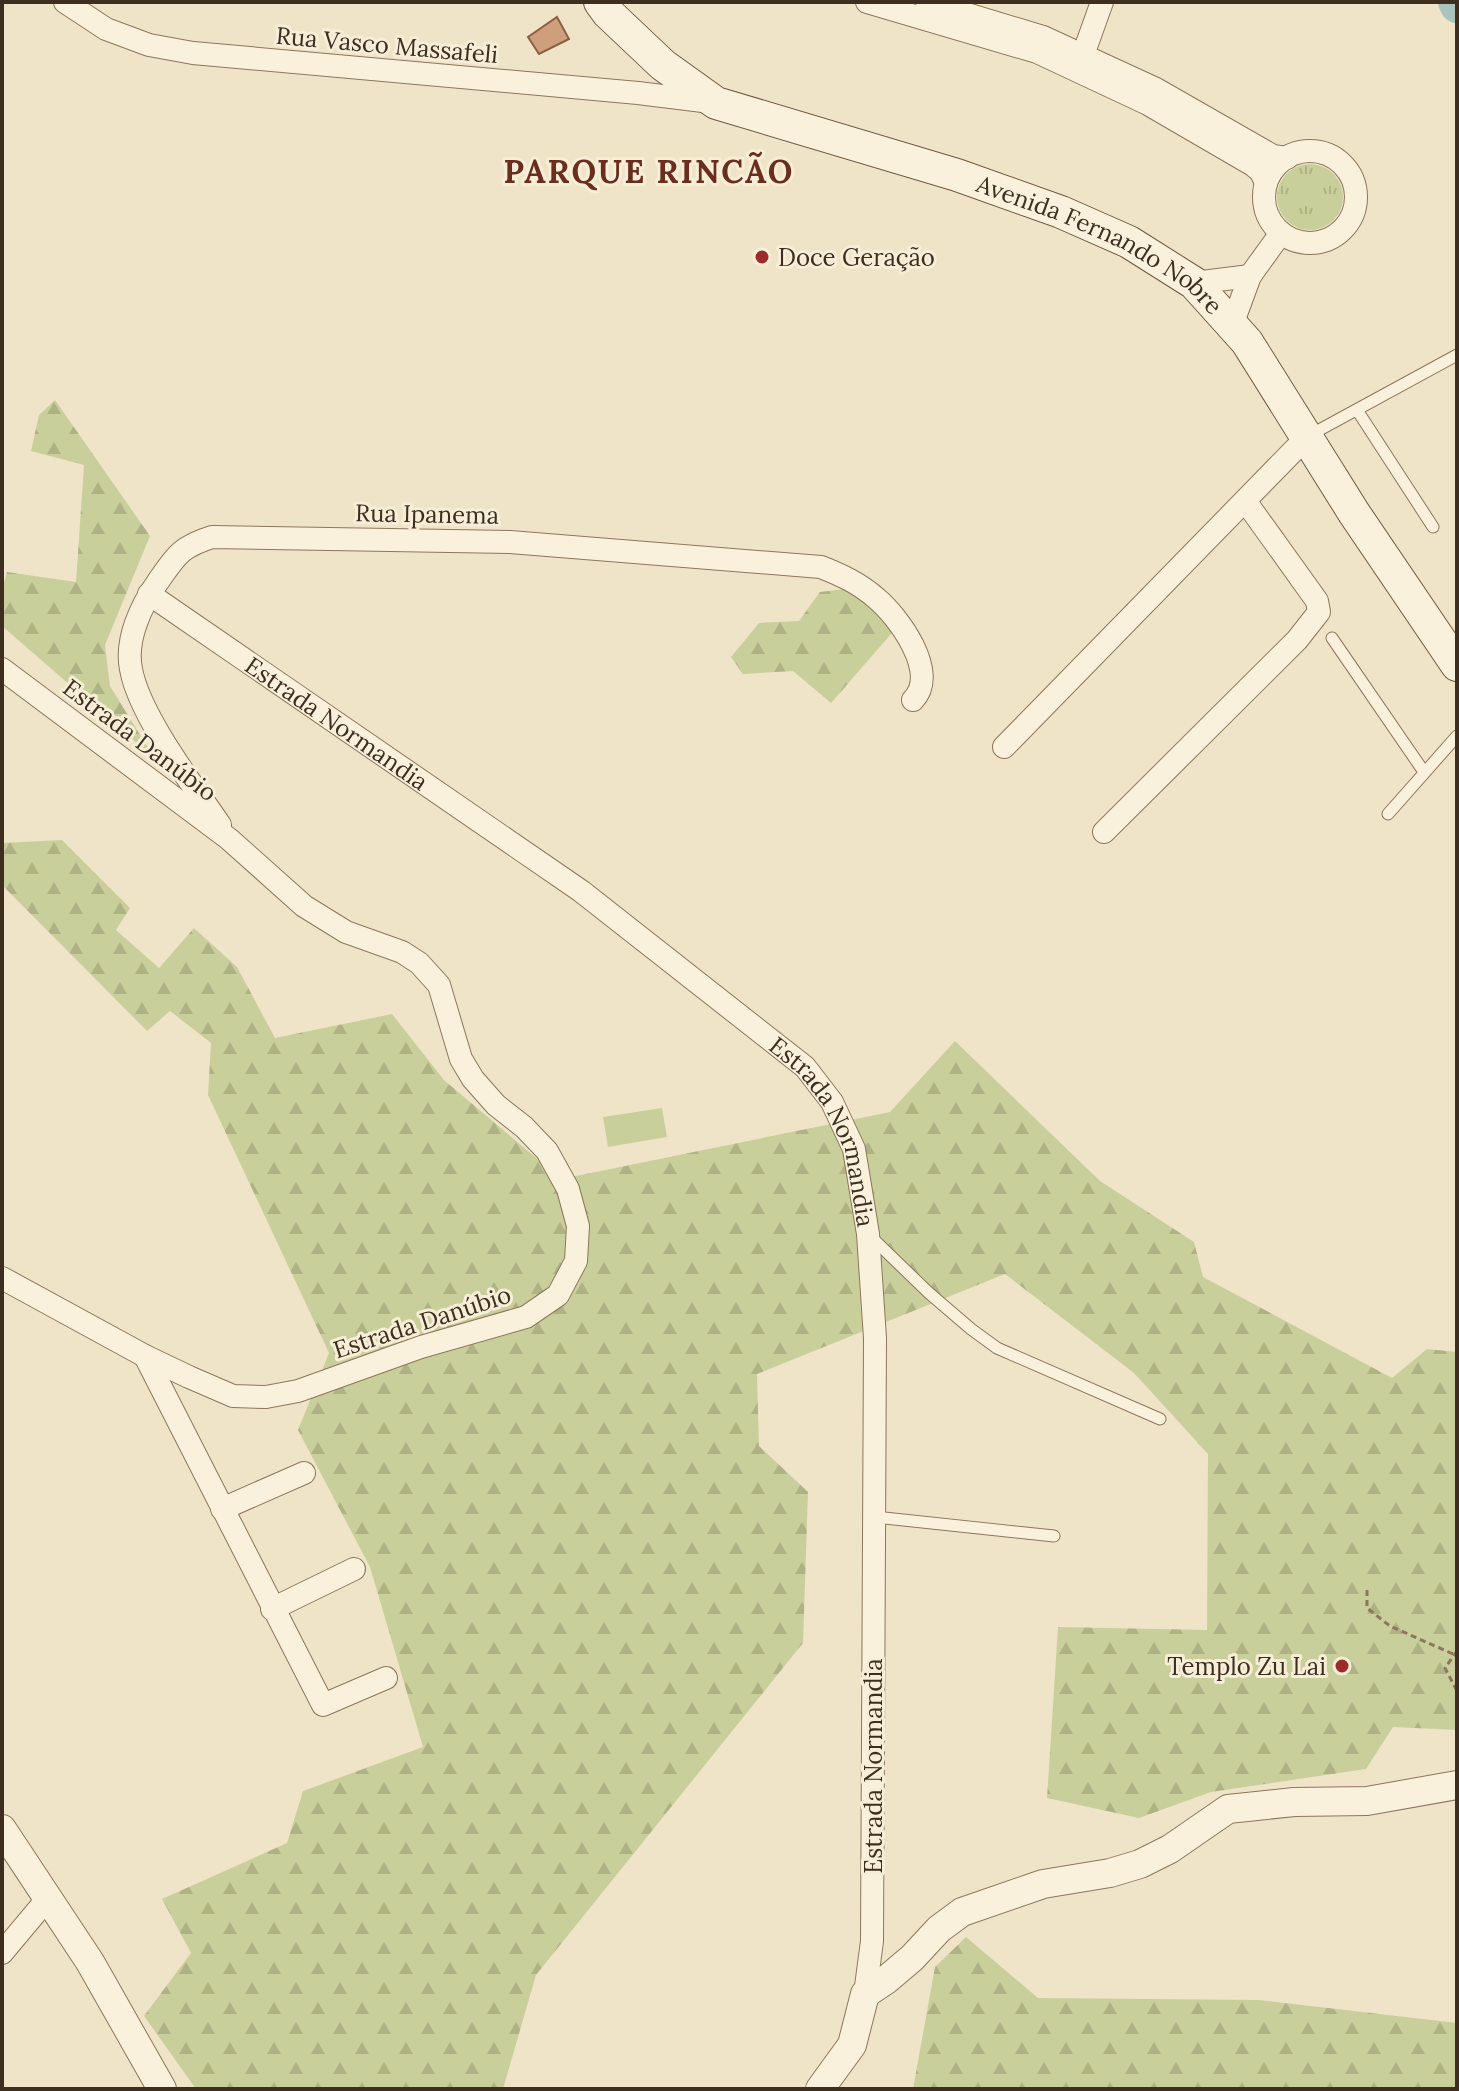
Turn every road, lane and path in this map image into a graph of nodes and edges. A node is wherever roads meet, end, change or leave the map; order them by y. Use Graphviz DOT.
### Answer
graph roads {
  1 [pos="65,2"];
  2 [pos="600,2"];
  3 [pos="869,2"];
  4 [pos="927,2"];
  5 [pos="1102,2"];
  6 [pos="1081,64"];
  7 [pos="716,103"];
  8 [pos="1287,158"];
  9 [pos="1266,183"];
  10 [pos="1281,233"];
  11 [pos="1250,276"];
  12 [pos="1194,283"];
  13 [pos="1232,325"];
  14 [pos="1457,355"];
  15 [pos="1357,410"];
  16 [pos="1306,438"];
  17 [pos="1246,502"];
  18 [pos="1433,527"];
  19 [pos="149,594"];
  20 [pos="1332,638"];
  21 [pos="1457,665"];
  22 [pos="2,669"];
  23 [pos="913,700"];
  24 [pos="1457,736"];
  25 [pos="1004,747"];
  26 [pos="1424,772"];
  27 [pos="1388,814"];
  28 [pos="1104,832"];
  29 [pos="229,839"];
  30 [pos="868,1234"];
  31 [pos="2,1278"];
  32 [pos="145,1356"];
  33 [pos="1160,1419"];
  34 [pos="304,1473"];
  35 [pos="222,1509"];
  36 [pos="875,1517"];
  37 [pos="1054,1536"];
  38 [pos="354,1569"];
  39 [pos="1367,1590"];
  40 [pos="272,1609"];
  41 [pos="1455,1652"];
  42 [pos="386,1678"];
  43 [pos="1457,1691"];
  44 [pos="1457,1785"];
  45 [pos="2,1829"];
  46 [pos="48,1898"];
  47 [pos="2,1953"];
  48 [pos="865,1994"];
  49 [pos="162,2089"];
  50 [pos="820,2089"];
  1 -- 7 [label="street, Rua Vasco Massafeli"];
  2 -- 7 [label="main road, Avenida Fernando Nobre"];
  3 -- 6 [label="street"];
  4 -- 6 [label="street"];
  5 -- 6 [label="street"];
  6 -- 8 [label="street"];
  6 -- 9 [label="street"];
  7 -- 12 [label="main road, Avenida Fernando Nobre"];
  8 -- 9 [label="street"];
  8 -- 10 [label="street"];
  9 -- 10 [label="street"];
  10 -- 11 [label="street"];
  11 -- 12 [label="street"];
  11 -- 13 [label="street"];
  12 -- 13 [label="main road, Avenida Fernando Nobre"];
  13 -- 16 [label="main road, Avenida Fernando Nobre"];
  14 -- 15 [label="lane"];
  15 -- 16 [label="lane"];
  15 -- 18 [label="lane"];
  16 -- 17 [label="street"];
  16 -- 21 [label="main road, Avenida Fernando Nobre"];
  17 -- 25 [label="street"];
  17 -- 28 [label="street"];
  19 -- 23 [label="street, Rua Ipanema"];
  19 -- 29 [label="street, Rua Ipanema"];
  19 -- 30 [label="street, Estrada Normandia"];
  20 -- 26 [label="lane"];
  22 -- 29 [label="street, Estrada Danúbio"];
  24 -- 26 [label="lane"];
  26 -- 27 [label="lane"];
  29 -- 32 [label="street, Estrada Danúbio"];
  30 -- 33 [label="lane"];
  30 -- 36 [label="street, Estrada Normandia"];
  31 -- 32 [label="street, Estrada Danúbio"];
  32 -- 35 [label="street"];
  34 -- 35 [label="street"];
  35 -- 40 [label="street"];
  36 -- 37 [label="lane"];
  36 -- 48 [label="street, Estrada Normandia"];
  38 -- 40 [label="street"];
  39 -- 41 [label="path"];
  40 -- 42 [label="street"];
  41 -- 43 [label="path"];
  44 -- 48 [label="street"];
  45 -- 46 [label="street"];
  46 -- 47 [label="street"];
  46 -- 49 [label="street"];
  48 -- 50 [label="street, Estrada Normandia"];
}
